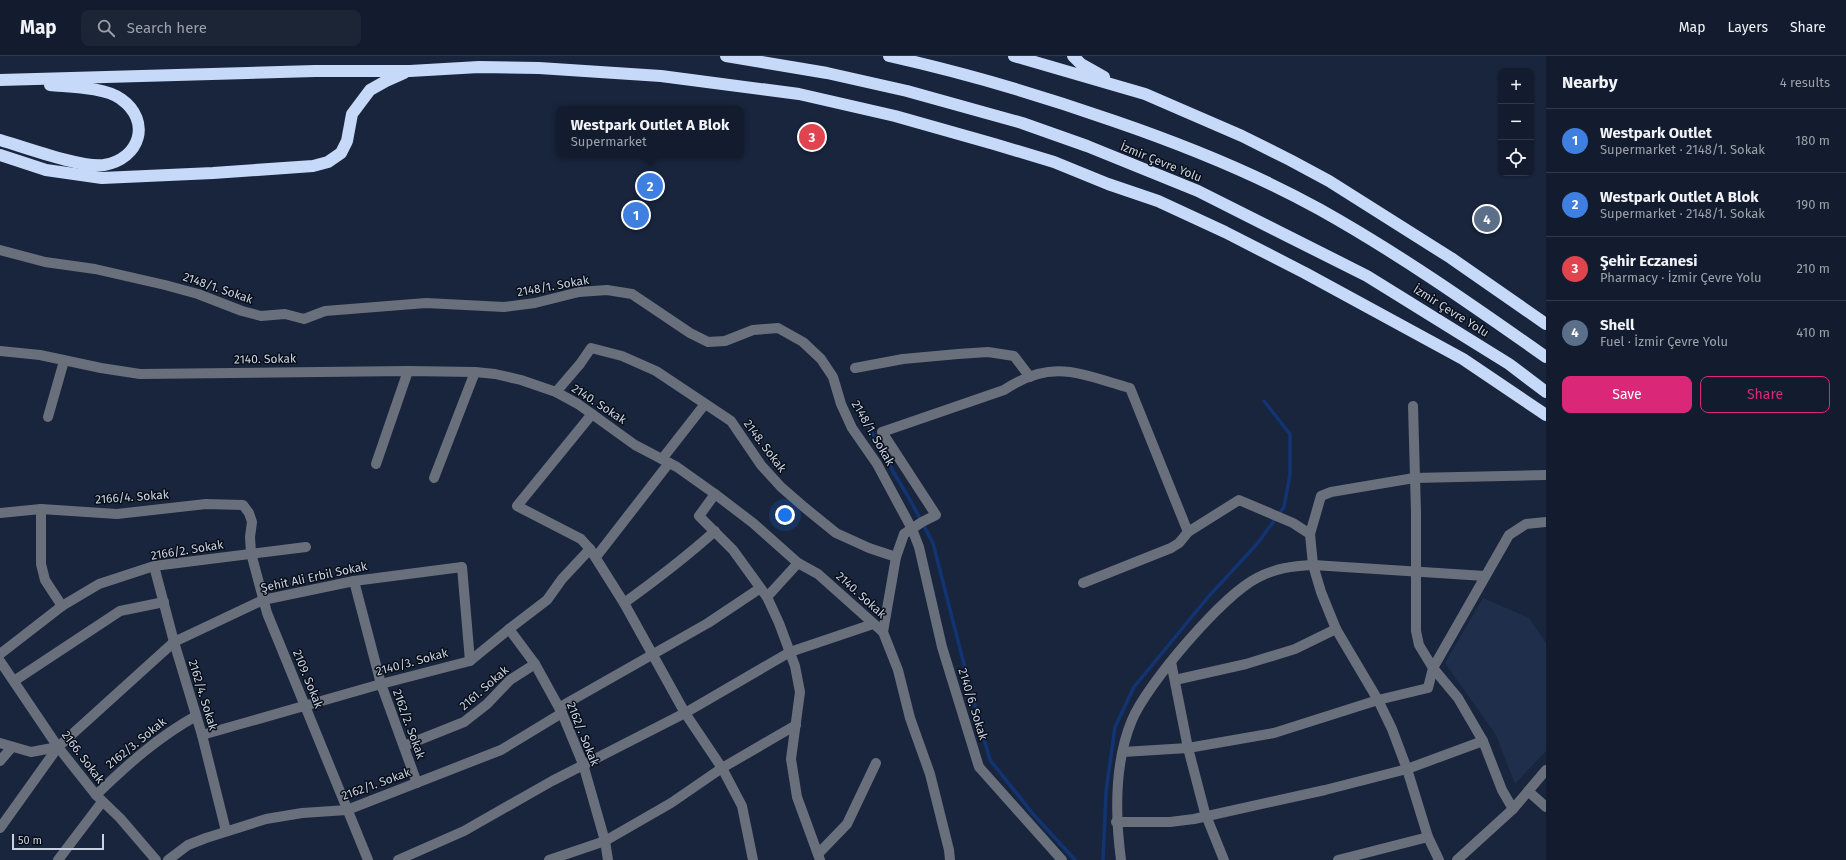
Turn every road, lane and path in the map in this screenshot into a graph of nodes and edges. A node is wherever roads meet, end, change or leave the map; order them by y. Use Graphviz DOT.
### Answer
graph roads {
  1 [pos="726,56"];
  2 [pos="889,56"];
  3 [pos="1014,56"];
  4 [pos="1073,56"];
  5 [pos="410,71"];
  6 [pos="5,80"];
  7 [pos="1121,87"];
  8 [pos="0,140"];
  9 [pos="0,156"];
  10 [pos="0,250"];
  11 [pos="1546,324"];
  12 [pos="0,351"];
  13 [pos="1546,357"];
  14 [pos="64,361"];
  15 [pos="855,368"];
  16 [pos="408,370"];
  17 [pos="475,372"];
  18 [pos="1030,378"];
  19 [pos="556,392"];
  20 [pos="1546,392"];
  21 [pos="705,404"];
  22 [pos="1413,406"];
  23 [pos="592,414"];
  24 [pos="1546,415"];
  25 [pos="48,417"];
  26 [pos="666,461"];
  27 [pos="376,464"];
  28 [pos="1546,475"];
  29 [pos="434,478"];
  30 [pos="1414,478"];
  31 [pos="715,494"];
  32 [pos="243,505"];
  33 [pos="40,509"];
  34 [pos="0,513"];
  35 [pos="1546,522"];
  36 [pos="912,529"];
  37 [pos="715,531"];
  38 [pos="1188,532"];
  39 [pos="1310,534"];
  40 [pos="306,547"];
  41 [pos="251,553"];
  42 [pos="593,553"];
  43 [pos="896,557"];
  44 [pos="798,563"];
  45 [pos="1313,565"];
  46 [pos="154,566"];
  47 [pos="1416,572"];
  48 [pos="1485,576"];
  49 [pos="354,581"];
  50 [pos="1083,583"];
  51 [pos="759,589"];
  52 [pos="767,597"];
  53 [pos="263,600"];
  54 [pos="164,602"];
  55 [pos="624,603"];
  56 [pos="62,606"];
  57 [pos="872,624"];
  58 [pos="509,629"];
  59 [pos="1336,629"];
  60 [pos="883,632"];
  61 [pos="174,642"];
  62 [pos="790,652"];
  63 [pos="0,654"];
  64 [pos="654,654"];
  65 [pos="0,661"];
  66 [pos="470,661"];
  67 [pos="1171,662"];
  68 [pos="535,664"];
  69 [pos="1433,668"];
  70 [pos="1175,680"];
  71 [pos="14,681"];
  72 [pos="381,684"];
  73 [pos="1378,700"];
  74 [pos="305,706"];
  75 [pos="561,710"];
  76 [pos="685,713"];
  77 [pos="196,716"];
  78 [pos="796,725"];
  79 [pos="202,735"];
  80 [pos="1483,741"];
  81 [pos="0,743"];
  82 [pos="404,746"];
  83 [pos="12,747"];
  84 [pos="58,747"];
  85 [pos="1188,748"];
  86 [pos="1123,752"];
  87 [pos="0,761"];
  88 [pos="876,763"];
  89 [pos="583,764"];
  90 [pos="722,768"];
  91 [pos="1407,769"];
  92 [pos="1546,770"];
  93 [pos="417,783"];
  94 [pos="1528,791"];
  95 [pos="99,799"];
  96 [pos="1546,807"];
  97 [pos="1513,809"];
  98 [pos="347,810"];
  99 [pos="1206,816"];
  100 [pos="1116,822"];
  101 [pos="0,828"];
  102 [pos="226,831"];
  103 [pos="1428,837"];
  104 [pos="605,841"];
  105 [pos="819,857"];
  106 [pos="58,860"];
  107 [pos="156,860"];
  108 [pos="168,860"];
  109 [pos="368,860"];
  110 [pos="398,860"];
  111 [pos="549,860"];
  112 [pos="608,860"];
  113 [pos="753,860"];
  114 [pos="950,860"];
  115 [pos="1062,860"];
  116 [pos="1121,860"];
  117 [pos="1224,860"];
  118 [pos="1338,860"];
  119 [pos="1439,860"];
  120 [pos="1457,860"];
  1 -- 20 [label="highway, İzmir Çevre Yolu"];
  2 -- 13 [label="highway, İzmir Çevre Yolu"];
  3 -- 7 [label="highway"];
  4 -- 7 [label="highway"];
  5 -- 6 [label="highway"];
  5 -- 9 [label="highway"];
  5 -- 24 [label="highway"];
  6 -- 8 [label="highway"];
  7 -- 11 [label="highway"];
  10 -- 36 [label="street, 2148/1. Sokak"];
  12 -- 14 [label="street, 2140. Sokak"];
  14 -- 16 [label="street, 2140. Sokak"];
  14 -- 25 [label="street"];
  15 -- 18 [label="street"];
  16 -- 17 [label="street, 2140. Sokak"];
  16 -- 27 [label="street"];
  17 -- 19 [label="street, 2140. Sokak"];
  17 -- 29 [label="street"];
  18 -- 36 [label="street"];
  18 -- 38 [label="street"];
  19 -- 21 [label="street, 2148. Sokak"];
  19 -- 23 [label="street, 2140. Sokak"];
  21 -- 26 [label="street, 2140/3. Sokak"];
  21 -- 43 [label="street, 2148. Sokak"];
  22 -- 30 [label="street"];
  23 -- 26 [label="street, 2140. Sokak"];
  23 -- 42 [label="street"];
  26 -- 31 [label="street, 2140. Sokak"];
  26 -- 42 [label="street, 2140/3. Sokak"];
  28 -- 30 [label="street"];
  30 -- 39 [label="street"];
  30 -- 47 [label="street"];
  31 -- 37 [label="street"];
  31 -- 44 [label="street, 2140. Sokak"];
  32 -- 33 [label="street, 2166/4. Sokak"];
  32 -- 41 [label="street, 2109. Sokak"];
  33 -- 34 [label="street, 2166/4. Sokak"];
  33 -- 56 [label="street"];
  35 -- 48 [label="street"];
  36 -- 43 [label="street"];
  36 -- 115 [label="street, 2140/6. Sokak"];
  37 -- 51 [label="street"];
  37 -- 55 [label="street"];
  38 -- 39 [label="street"];
  38 -- 50 [label="street"];
  39 -- 45 [label="street"];
  40 -- 41 [label="street, 2166/2. Sokak"];
  41 -- 46 [label="street, 2166/2. Sokak"];
  41 -- 53 [label="street, 2109. Sokak"];
  42 -- 55 [label="street"];
  42 -- 58 [label="street, 2140/3. Sokak"];
  43 -- 60 [label="street"];
  44 -- 52 [label="street"];
  44 -- 57 [label="street, 2140. Sokak"];
  45 -- 47 [label="street"];
  45 -- 59 [label="street"];
  45 -- 67 [label="street"];
  46 -- 54 [label="street, 2162/4. Sokak"];
  46 -- 56 [label="street, 2166/2. Sokak"];
  47 -- 48 [label="street"];
  47 -- 69 [label="street"];
  48 -- 69 [label="street"];
  49 -- 53 [label="street, Şehit Ali Erbil Sokak"];
  49 -- 66 [label="street, Şehit Ali Erbil Sokak"];
  49 -- 72 [label="street, 2162/2. Sokak"];
  51 -- 52 [label="street"];
  51 -- 64 [label="street, 2162/1. Sokak"];
  52 -- 62 [label="street"];
  53 -- 61 [label="street, Şehit Ali Erbil Sokak"];
  53 -- 74 [label="street, 2109. Sokak"];
  54 -- 61 [label="street, 2162/4. Sokak"];
  54 -- 71 [label="street"];
  55 -- 64 [label="street"];
  56 -- 63 [label="street, 2166/2. Sokak"];
  57 -- 60 [label="street, 2140. Sokak"];
  57 -- 62 [label="street"];
  58 -- 66 [label="street, 2140/3. Sokak"];
  58 -- 68 [label="street, 2162/. Sokak"];
  59 -- 70 [label="street"];
  59 -- 73 [label="street"];
  60 -- 114 [label="street, 2140. Sokak"];
  61 -- 77 [label="street, 2162/4. Sokak"];
  61 -- 84 [label="street, Şehit Ali Erbil Sokak"];
  62 -- 76 [label="street"];
  62 -- 78 [label="street"];
  64 -- 75 [label="street, 2162/1. Sokak"];
  64 -- 76 [label="street"];
  65 -- 71 [label="street, 2166. Sokak"];
  66 -- 72 [label="street, 2140/3. Sokak"];
  67 -- 70 [label="street"];
  67 -- 86 [label="street"];
  68 -- 75 [label="street, 2162/. Sokak"];
  68 -- 82 [label="street, 2161. Sokak"];
  69 -- 73 [label="street"];
  69 -- 80 [label="street"];
  70 -- 85 [label="street"];
  71 -- 84 [label="street, 2166. Sokak"];
  72 -- 74 [label="street, 2140/3. Sokak"];
  72 -- 82 [label="street, 2162/2. Sokak"];
  73 -- 85 [label="street"];
  73 -- 91 [label="street"];
  74 -- 79 [label="street, 2140/3. Sokak"];
  74 -- 98 [label="street, 2109. Sokak"];
  75 -- 89 [label="street, 2162/. Sokak"];
  75 -- 93 [label="street, 2162/1. Sokak"];
  76 -- 89 [label="street"];
  76 -- 90 [label="street"];
  77 -- 79 [label="street, 2162/4. Sokak"];
  77 -- 95 [label="street, 2162/3. Sokak"];
  78 -- 90 [label="street"];
  78 -- 105 [label="street"];
  79 -- 102 [label="street, 2162/4. Sokak"];
  80 -- 91 [label="street"];
  80 -- 97 [label="street"];
  81 -- 83 [label="street"];
  82 -- 93 [label="street, 2162/2. Sokak"];
  83 -- 84 [label="street"];
  83 -- 87 [label="street"];
  84 -- 95 [label="street, 2166. Sokak"];
  84 -- 101 [label="street, Şehit Ali Erbil Sokak"];
  85 -- 86 [label="street"];
  85 -- 99 [label="street"];
  86 -- 100 [label="street"];
  88 -- 105 [label="street"];
  89 -- 104 [label="street, 2162/. Sokak"];
  89 -- 110 [label="street"];
  90 -- 104 [label="street"];
  90 -- 113 [label="street"];
  91 -- 99 [label="street"];
  91 -- 103 [label="street"];
  92 -- 94 [label="street"];
  93 -- 98 [label="street, 2162/1. Sokak"];
  94 -- 96 [label="street"];
  94 -- 97 [label="street"];
  95 -- 106 [label="street, 2162/3. Sokak"];
  95 -- 107 [label="street, 2166. Sokak"];
  97 -- 120 [label="street"];
  98 -- 102 [label="street, 2162/1. Sokak"];
  98 -- 109 [label="street, 2109. Sokak"];
  99 -- 100 [label="street"];
  99 -- 117 [label="street"];
  100 -- 116 [label="street"];
  102 -- 108 [label="street, 2162/1. Sokak"];
  103 -- 118 [label="street"];
  103 -- 119 [label="street"];
  104 -- 111 [label="street"];
  104 -- 112 [label="street, 2162/. Sokak"];
}
